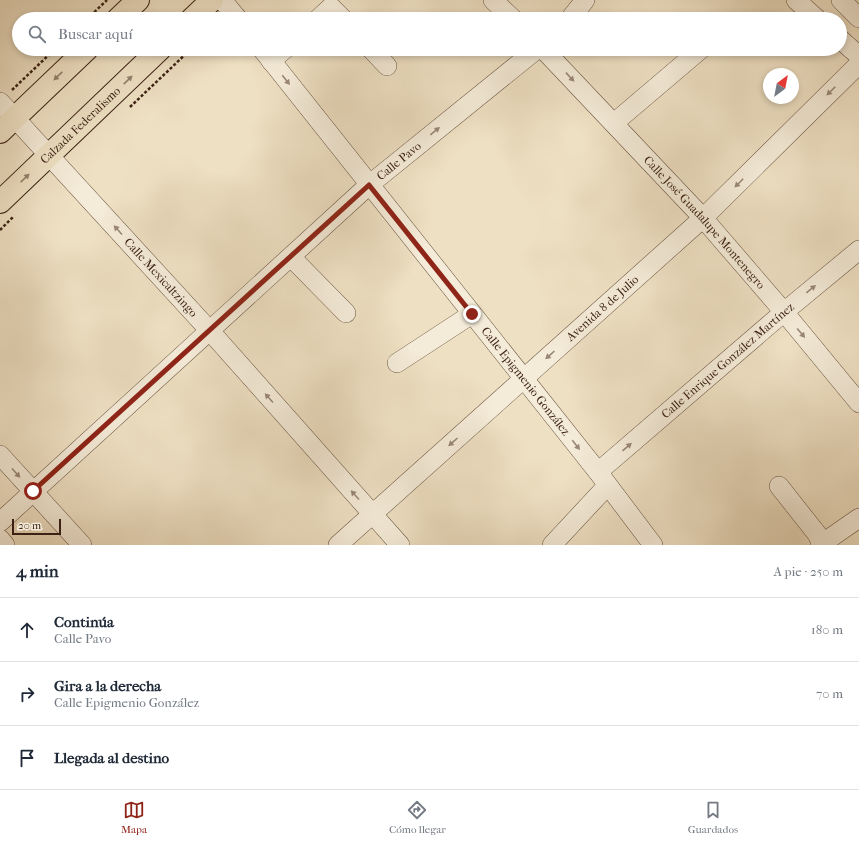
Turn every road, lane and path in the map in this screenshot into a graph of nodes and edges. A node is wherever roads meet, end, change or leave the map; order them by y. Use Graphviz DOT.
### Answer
graph roads {
  1 [pos="107,0"];
  2 [pos="138,0"];
  3 [pos="212,0"];
  4 [pos="222,0"];
  5 [pos="493,0"];
  6 [pos="585,0"];
  7 [pos="796,0"];
  8 [pos="840,0"];
  9 [pos="94,12"];
  10 [pos="125,12"];
  11 [pos="199,12"];
  12 [pos="232,12"];
  13 [pos="326,12"];
  14 [pos="336,12"];
  15 [pos="506,12"];
  16 [pos="576,12"];
  17 [pos="809,12"];
  18 [pos="859,18"];
  19 [pos="847,45"];
  20 [pos="48,56"];
  21 [pos="80,56"];
  22 [pos="153,56"];
  23 [pos="275,56"];
  24 [pos="378,56"];
  25 [pos="528,56"];
  26 [pos="550,56"];
  27 [pos="693,56"];
  28 [pos="859,56"];
  29 [pos="859,64"];
  30 [pos="387,66"];
  31 [pos="6,96"];
  32 [pos="614,124"];
  33 [pos="7,125"];
  34 [pos="50,155"];
  35 [pos="369,185"];
  36 [pos="0,202"];
  37 [pos="703,218"];
  38 [pos="859,250"];
  39 [pos="291,257"];
  40 [pos="784,312"];
  41 [pos="346,313"];
  42 [pos="472,314"];
  43 [pos="210,331"];
  44 [pos="397,363"];
  45 [pos="523,379"];
  46 [pos="859,403"];
  47 [pos="0,455"];
  48 [pos="602,479"];
  49 [pos="779,486"];
  50 [pos="33,491"];
  51 [pos="373,515"];
  52 [pos="859,518"];
  53 [pos="0,522"];
  54 [pos="0,539"];
  55 [pos="821,544"];
  56 [pos="6,545"];
  57 [pos="82,545"];
  58 [pos="338,545"];
  59 [pos="400,545"];
  60 [pos="552,545"];
  61 [pos="653,545"];
  1 -- 9 [label="path"];
  2 -- 10 [label="main road"];
  3 -- 11 [label="main road"];
  4 -- 12 [label="street"];
  5 -- 15 [label="street"];
  6 -- 16 [label="street"];
  7 -- 17 [label="street"];
  8 -- 18 [label="street"];
  13 -- 14 [label="street"];
  19 -- 28 [label="street"];
  20 -- 31 [label="path"];
  21 -- 33 [label="main road, one-way"];
  34 -- 22 [label="main road, Calzada Federalismo, one-way"];
  23 -- 35 [label="street, Calle Epigmenio González, one-way"];
  24 -- 30 [label="street"];
  35 -- 25 [label="street, Calle Pavo, one-way"];
  26 -- 32 [label="street, Calle José Guadalupe Montenegro, one-way"];
  27 -- 32 [label="street"];
  29 -- 37 [label="street, Avenida 8 de Julio, one-way"];
  31 -- 33 [label="street, Calle Mexicaltzingo"];
  32 -- 37 [label="street, Calle José Guadalupe Montenegro"];
  33 -- 34 [label="street, Calle Mexicaltzingo"];
  36 -- 34 [label="main road, Calzada Federalismo, one-way"];
  43 -- 34 [label="street, Calle Mexicaltzingo, one-way"];
  35 -- 39 [label="street, Calle Pavo"];
  35 -- 42 [label="street, Calle Epigmenio González"];
  37 -- 40 [label="street, Calle José Guadalupe Montenegro"];
  37 -- 45 [label="street, Avenida 8 de Julio, one-way"];
  40 -- 38 [label="street, Calle Enrique González Martínez, one-way"];
  39 -- 41 [label="street"];
  39 -- 43 [label="street, Calle Pavo"];
  40 -- 46 [label="street, Calle José Guadalupe Montenegro, one-way"];
  48 -- 40 [label="street, Calle Enrique González Martínez, one-way"];
  42 -- 44 [label="street"];
  42 -- 45 [label="street, Calle Epigmenio González"];
  43 -- 50 [label="street, Calle Pavo"];
  51 -- 43 [label="street, Calle Mexicaltzingo, one-way"];
  45 -- 48 [label="street, Calle Epigmenio González, one-way"];
  45 -- 51 [label="street, Avenida 8 de Julio, one-way"];
  47 -- 50 [label="street, one-way"];
  48 -- 60 [label="street, Calle Enrique González Martínez"];
  48 -- 61 [label="street, Calle Epigmenio González"];
  49 -- 55 [label="street"];
  50 -- 53 [label="street, Calle Pavo"];
  50 -- 57 [label="street"];
  51 -- 58 [label="street, Avenida 8 de Julio"];
  51 -- 59 [label="street, Calle Mexicaltzingo"];
  52 -- 55 [label="street"];
  54 -- 56 [label="street"];
}
